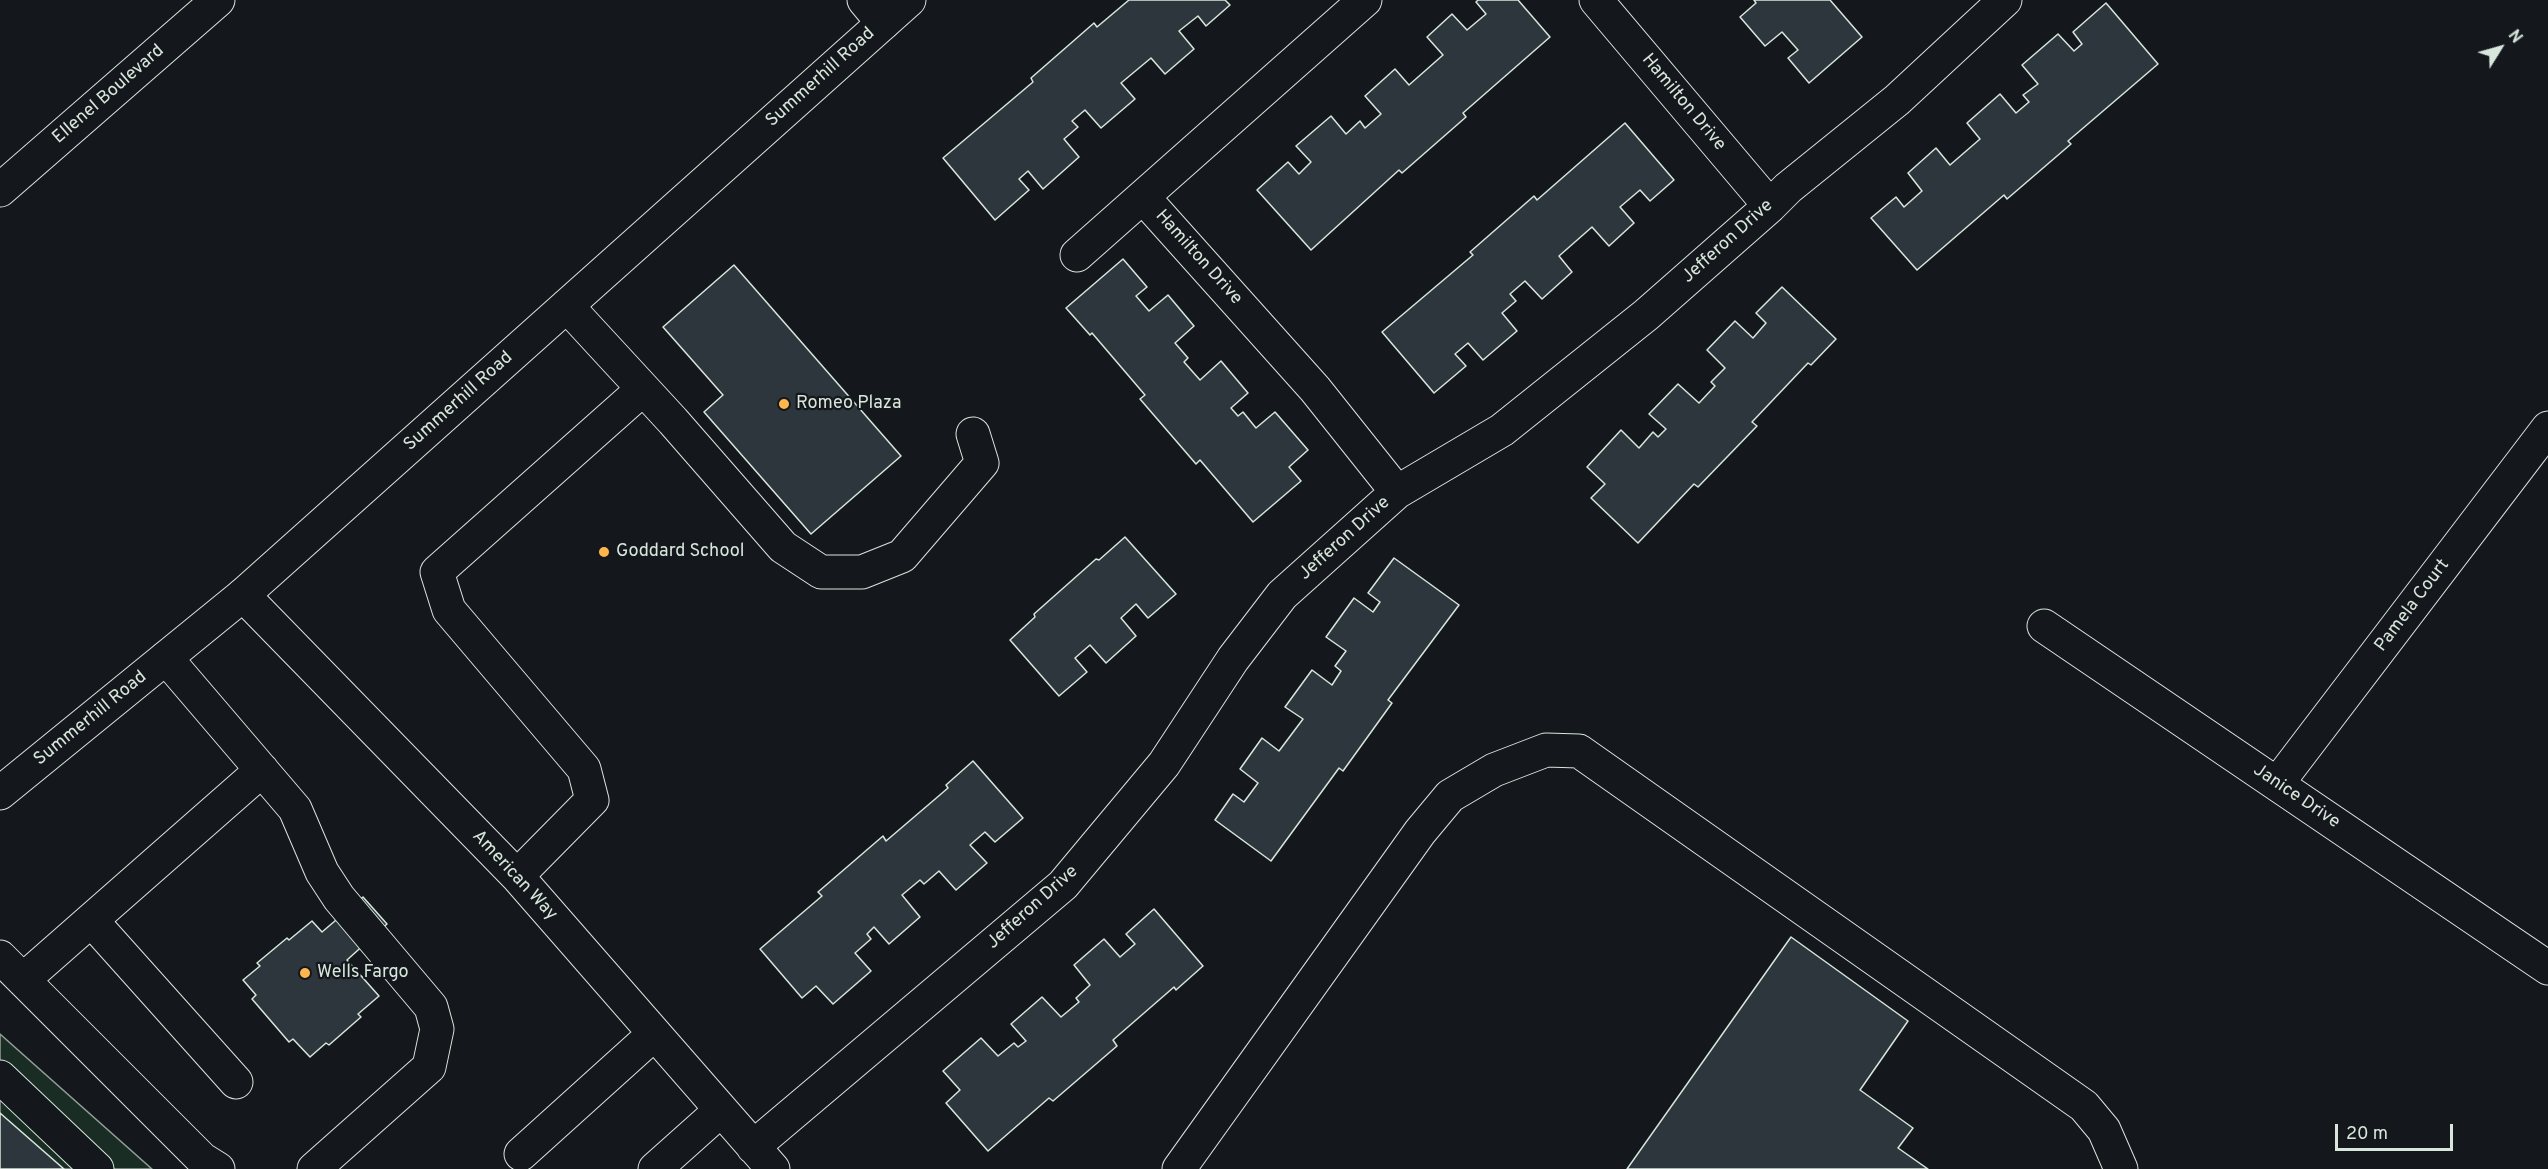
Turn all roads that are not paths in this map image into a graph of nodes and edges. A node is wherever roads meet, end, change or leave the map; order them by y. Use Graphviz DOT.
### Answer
graph roads {
  1 [pos="218,0"];
  2 [pos="909,0"];
  3 [pos="1365,0"];
  4 [pos="1596,0"];
  5 [pos="2005,0"];
  6 [pos="873,11"];
  7 [pos="0,190"];
  8 [pos="1143,197"];
  9 [pos="1770,206"];
  10 [pos="1077,255"];
  11 [pos="567,306"];
  12 [pos="643,389"];
  13 [pos="2548,428"];
  14 [pos="973,434"];
  15 [pos="1397,492"];
  16 [pos="243,595"];
  17 [pos="2044,626"];
  18 [pos="166,658"];
  19 [pos="262,771"];
  20 [pos="2277,784"];
  21 [pos="0,793"];
  22 [pos="517,876"];
  23 [pos="91,920"];
  24 [pos="0,957"];
  25 [pos="2548,968"];
  26 [pos="23,980"];
  27 [pos="654,1034"];
  28 [pos="0,1077"];
  29 [pos="236,1082"];
  30 [pos="720,1111"];
  31 [pos="522,1155"];
  32 [pos="763,1158"];
  33 [pos="97,1169"];
  34 [pos="218,1169"];
  35 [pos="314,1169"];
  36 [pos="655,1169"];
  37 [pos="1179,1169"];
  38 [pos="2121,1169"];
  1 -- 7 [label="street, Ellenel Boulevard"];
  2 -- 6 [label="street, Summerhill Road"];
  3 -- 8 [label="street, Hamilton Drive"];
  4 -- 9 [label="street, Hamilton Drive"];
  5 -- 9 [label="street, Jefferon Drive"];
  6 -- 11 [label="street, Summerhill Road"];
  8 -- 10 [label="street"];
  8 -- 15 [label="street, Hamilton Drive"];
  9 -- 15 [label="street, Jefferon Drive"];
  11 -- 12 [label="street"];
  11 -- 16 [label="street, Summerhill Road"];
  12 -- 14 [label="street"];
  12 -- 22 [label="street"];
  13 -- 20 [label="street, Pamela Court"];
  15 -- 32 [label="street, Jefferon Drive"];
  16 -- 18 [label="street, Summerhill Road"];
  16 -- 22 [label="street, American Way"];
  17 -- 20 [label="street, Janice Drive"];
  18 -- 19 [label="street"];
  18 -- 21 [label="street, Summerhill Road"];
  19 -- 23 [label="street"];
  19 -- 35 [label="street"];
  20 -- 25 [label="street, Janice Drive"];
  22 -- 27 [label="street, American Way"];
  23 -- 26 [label="street"];
  23 -- 29 [label="street"];
  24 -- 26 [label="street"];
  26 -- 34 [label="street"];
  27 -- 30 [label="street, American Way"];
  27 -- 31 [label="street"];
  28 -- 33 [label="street"];
  30 -- 32 [label="street, American Way"];
  30 -- 36 [label="street"];
  37 -- 38 [label="street"];
}
